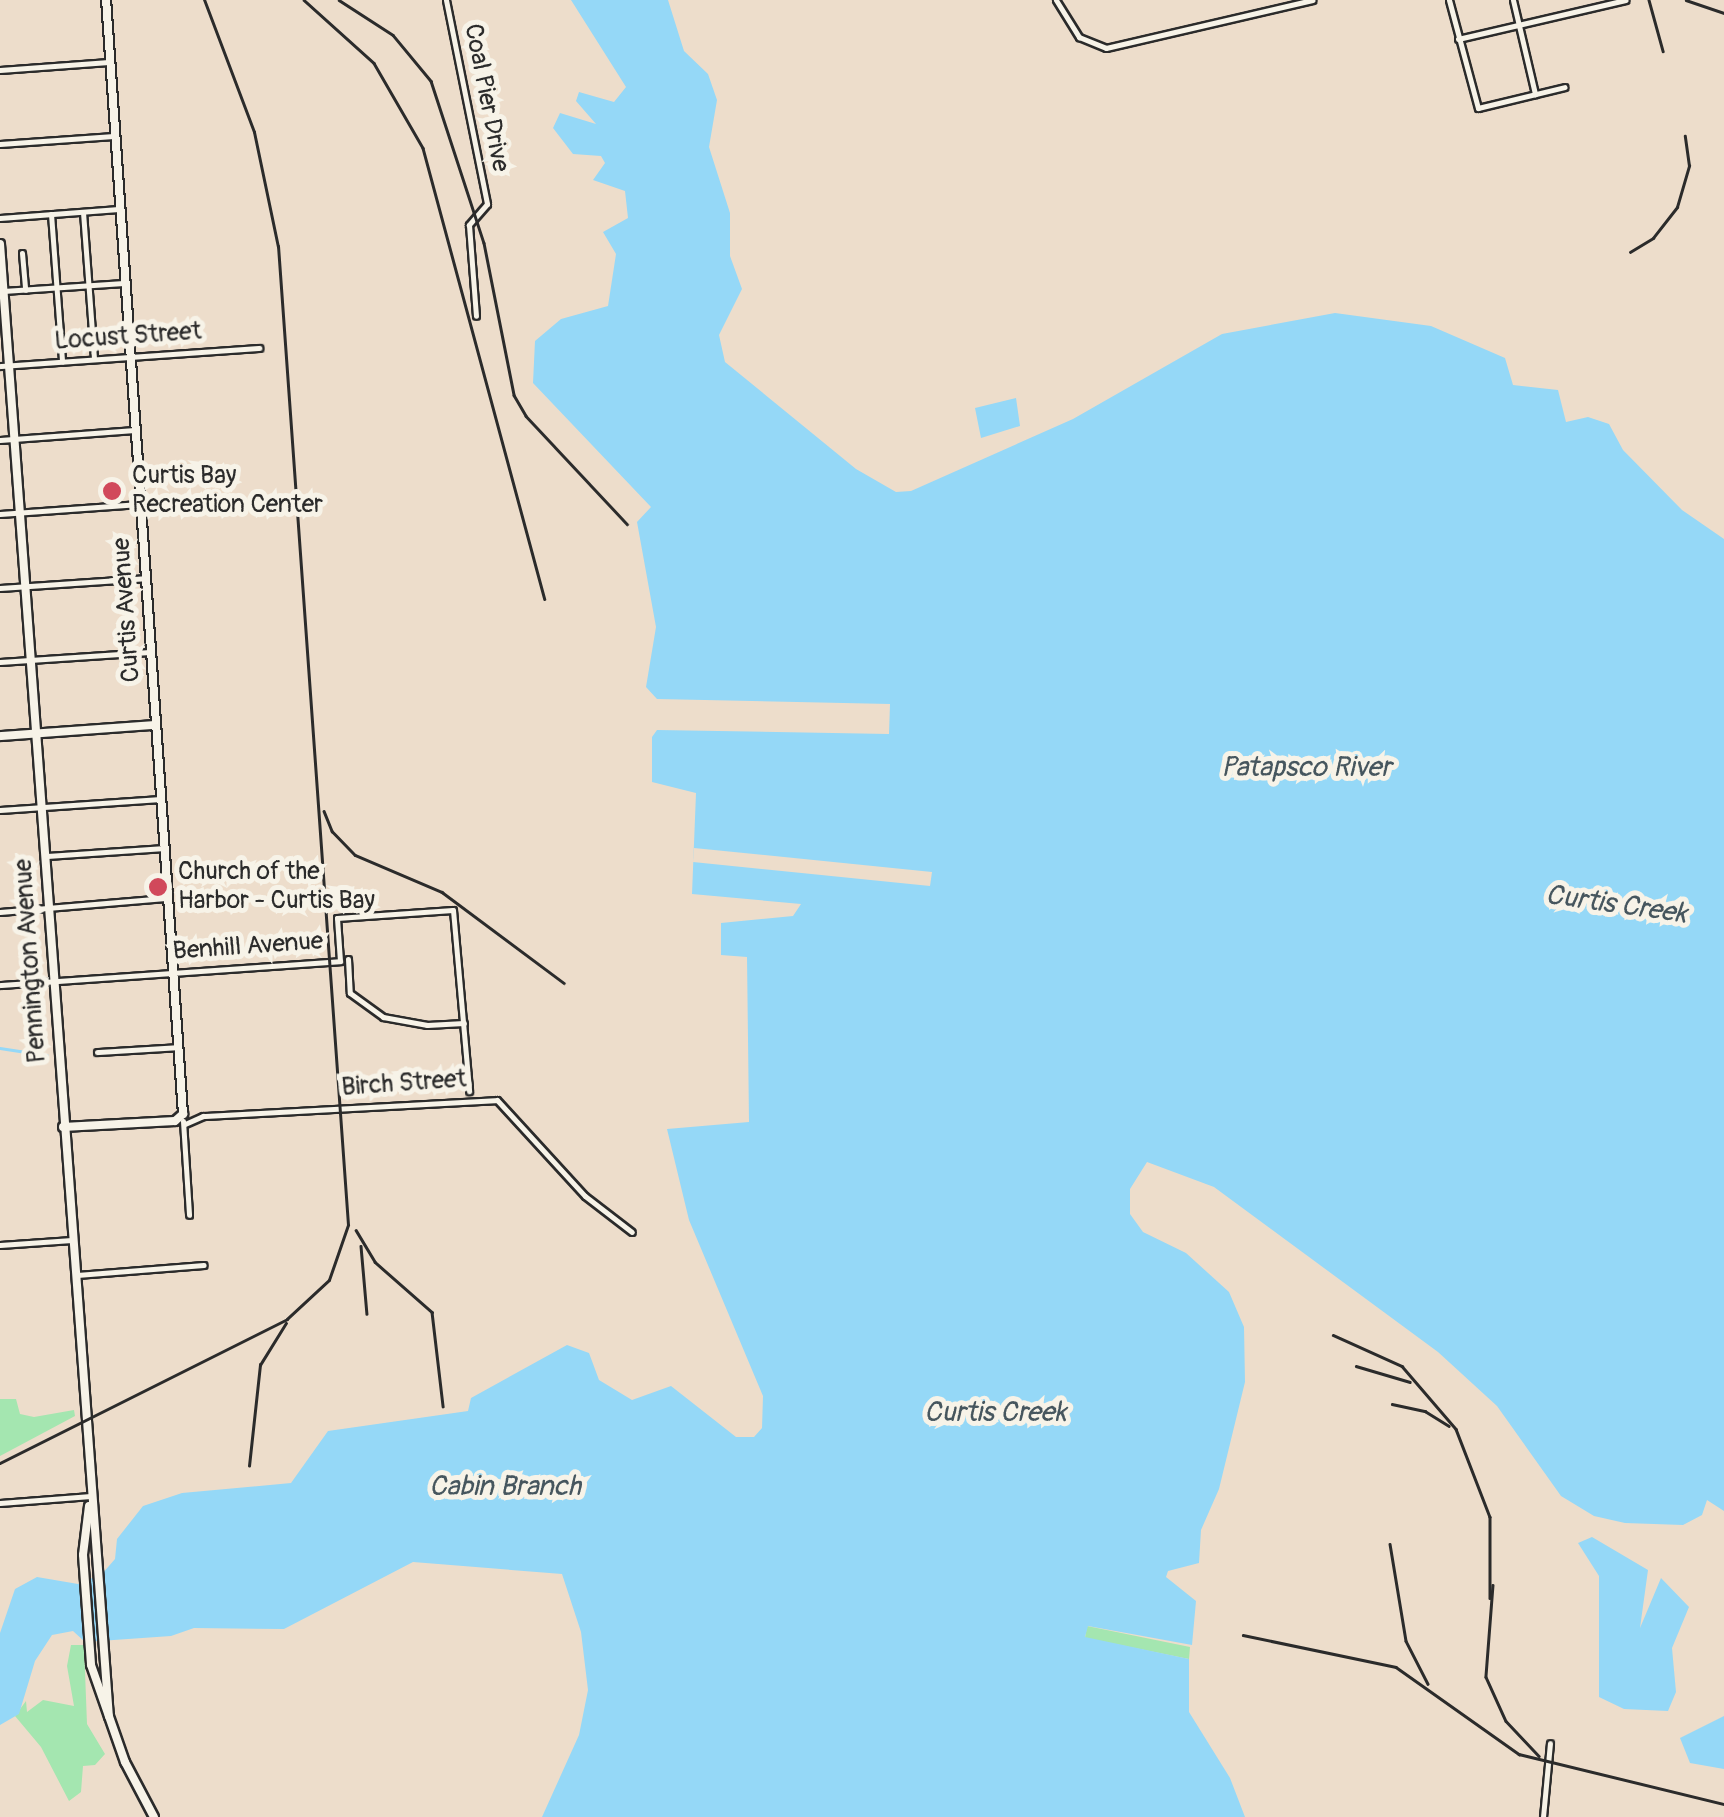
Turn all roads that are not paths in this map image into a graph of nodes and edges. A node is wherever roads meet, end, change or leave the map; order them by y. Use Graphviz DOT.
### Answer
graph roads {
  1 [pos="106,0"];
  2 [pos="446,0"];
  3 [pos="1056,0"];
  4 [pos="1312,0"];
  5 [pos="1449,0"];
  6 [pos="1513,0"];
  7 [pos="1626,0"];
  8 [pos="1518,25"];
  9 [pos="1458,40"];
  10 [pos="109,62"];
  11 [pos="0,70"];
  12 [pos="1565,87"];
  13 [pos="1535,94"];
  14 [pos="114,136"];
  15 [pos="0,144"];
  16 [pos="119,209"];
  17 [pos="83,212"];
  18 [pos="51,214"];
  19 [pos="0,218"];
  20 [pos="0,244"];
  21 [pos="22,252"];
  22 [pos="124,283"];
  23 [pos="88,285"];
  24 [pos="56,288"];
  25 [pos="25,290"];
  26 [pos="2,291"];
  27 [pos="476,316"];
  28 [pos="259,348"];
  29 [pos="130,357"];
  30 [pos="94,360"];
  31 [pos="62,362"];
  32 [pos="4,366"];
  33 [pos="135,430"];
  34 [pos="14,439"];
  35 [pos="0,440"];
  36 [pos="140,504"];
  37 [pos="20,513"];
  38 [pos="0,514"];
  39 [pos="145,578"];
  40 [pos="25,586"];
  41 [pos="0,588"];
  42 [pos="150,652"];
  43 [pos="30,660"];
  44 [pos="0,662"];
  45 [pos="156,725"];
  46 [pos="35,734"];
  47 [pos="0,736"];
  48 [pos="161,799"];
  49 [pos="40,808"];
  50 [pos="0,810"];
  51 [pos="164,848"];
  52 [pos="44,857"];
  53 [pos="168,898"];
  54 [pos="48,908"];
  55 [pos="0,912"];
  56 [pos="348,960"];
  57 [pos="174,972"];
  58 [pos="53,980"];
  59 [pos="0,986"];
  60 [pos="464,1023"];
  61 [pos="57,1038"];
  62 [pos="178,1047"];
  63 [pos="97,1052"];
  64 [pos="468,1091"];
  65 [pos="183,1121"];
  66 [pos="84,1127"];
  67 [pos="64,1128"];
  68 [pos="189,1214"];
  69 [pos="632,1232"];
  70 [pos="72,1240"];
  71 [pos="0,1245"];
  72 [pos="204,1266"];
  73 [pos="74,1275"];
  74 [pos="91,1496"];
  75 [pos="0,1504"];
  76 [pos="108,1716"];
  77 [pos="1550,1743"];
  78 [pos="154,1817"];
  79 [pos="1543,1817"];
  1 -- 10 [label="main road, Curtis Avenue"];
  2 -- 27 [label="street, Coal Pier Drive"];
  3 -- 4 [label="street"];
  5 -- 9 [label="street"];
  6 -- 8 [label="street"];
  7 -- 8 [label="street"];
  8 -- 9 [label="street"];
  8 -- 13 [label="street"];
  9 -- 13 [label="street"];
  10 -- 11 [label="street"];
  10 -- 14 [label="main road, Curtis Avenue"];
  12 -- 13 [label="street"];
  14 -- 15 [label="street"];
  14 -- 16 [label="main road, Curtis Avenue"];
  16 -- 17 [label="street"];
  16 -- 22 [label="main road, Curtis Avenue"];
  17 -- 18 [label="street"];
  17 -- 23 [label="street"];
  18 -- 19 [label="street"];
  18 -- 24 [label="street"];
  20 -- 26 [label="main road, Pennington Avenue"];
  21 -- 25 [label="street"];
  22 -- 23 [label="street"];
  22 -- 29 [label="main road, Curtis Avenue"];
  23 -- 24 [label="street"];
  23 -- 30 [label="street"];
  24 -- 25 [label="street"];
  24 -- 31 [label="street"];
  25 -- 26 [label="street"];
  26 -- 32 [label="main road, Pennington Avenue"];
  28 -- 29 [label="street, Locust Street"];
  29 -- 30 [label="street, Locust Street"];
  29 -- 33 [label="main road, Curtis Avenue"];
  30 -- 31 [label="street, Locust Street"];
  31 -- 32 [label="street, Locust Street"];
  32 -- 34 [label="main road, Pennington Avenue"];
  33 -- 34 [label="street"];
  33 -- 36 [label="main road, Curtis Avenue"];
  34 -- 35 [label="street"];
  34 -- 37 [label="main road, Pennington Avenue"];
  36 -- 37 [label="street"];
  36 -- 39 [label="main road, Curtis Avenue"];
  37 -- 38 [label="street"];
  37 -- 40 [label="main road, Pennington Avenue"];
  39 -- 40 [label="street"];
  39 -- 42 [label="main road, Curtis Avenue"];
  40 -- 41 [label="street"];
  40 -- 43 [label="main road, Pennington Avenue"];
  42 -- 43 [label="street"];
  42 -- 45 [label="main road, Curtis Avenue"];
  43 -- 44 [label="street"];
  43 -- 46 [label="main road, Pennington Avenue"];
  45 -- 46 [label="main road"];
  45 -- 48 [label="main road, Curtis Avenue"];
  46 -- 47 [label="main road"];
  46 -- 49 [label="main road, Pennington Avenue"];
  48 -- 49 [label="street"];
  48 -- 51 [label="main road, Curtis Avenue"];
  49 -- 50 [label="street"];
  49 -- 52 [label="main road, Pennington Avenue"];
  51 -- 52 [label="street"];
  51 -- 53 [label="main road, Curtis Avenue"];
  52 -- 54 [label="main road, Pennington Avenue"];
  53 -- 54 [label="street"];
  53 -- 57 [label="main road, Curtis Avenue"];
  54 -- 55 [label="street"];
  54 -- 58 [label="main road, Pennington Avenue"];
  56 -- 60 [label="street"];
  57 -- 58 [label="street, Benhill Avenue"];
  57 -- 60 [label="street, Benhill Avenue"];
  57 -- 62 [label="main road, Curtis Avenue"];
  58 -- 59 [label="street, Benhill Avenue"];
  58 -- 61 [label="main road, Pennington Avenue"];
  60 -- 64 [label="street"];
  61 -- 66 [label="main road"];
  61 -- 67 [label="main road, Pennington Avenue"];
  62 -- 63 [label="street"];
  62 -- 65 [label="main road, Curtis Avenue"];
  65 -- 66 [label="main road, Birch Street"];
  65 -- 68 [label="street, Curtis Avenue"];
  65 -- 69 [label="street, Birch Street"];
  66 -- 67 [label="main road, Birch Street"];
  67 -- 70 [label="main road, Pennington Avenue"];
  70 -- 71 [label="street"];
  70 -- 73 [label="main road, Pennington Avenue"];
  72 -- 73 [label="street"];
  73 -- 74 [label="main road, Pennington Avenue"];
  74 -- 75 [label="street"];
  74 -- 76 [label="main road, Pennington Avenue"];
  74 -- 76 [label="main road, Pennington Avenue"];
  76 -- 78 [label="main road, Pennington Avenue"];
  77 -- 79 [label="street"];
}
